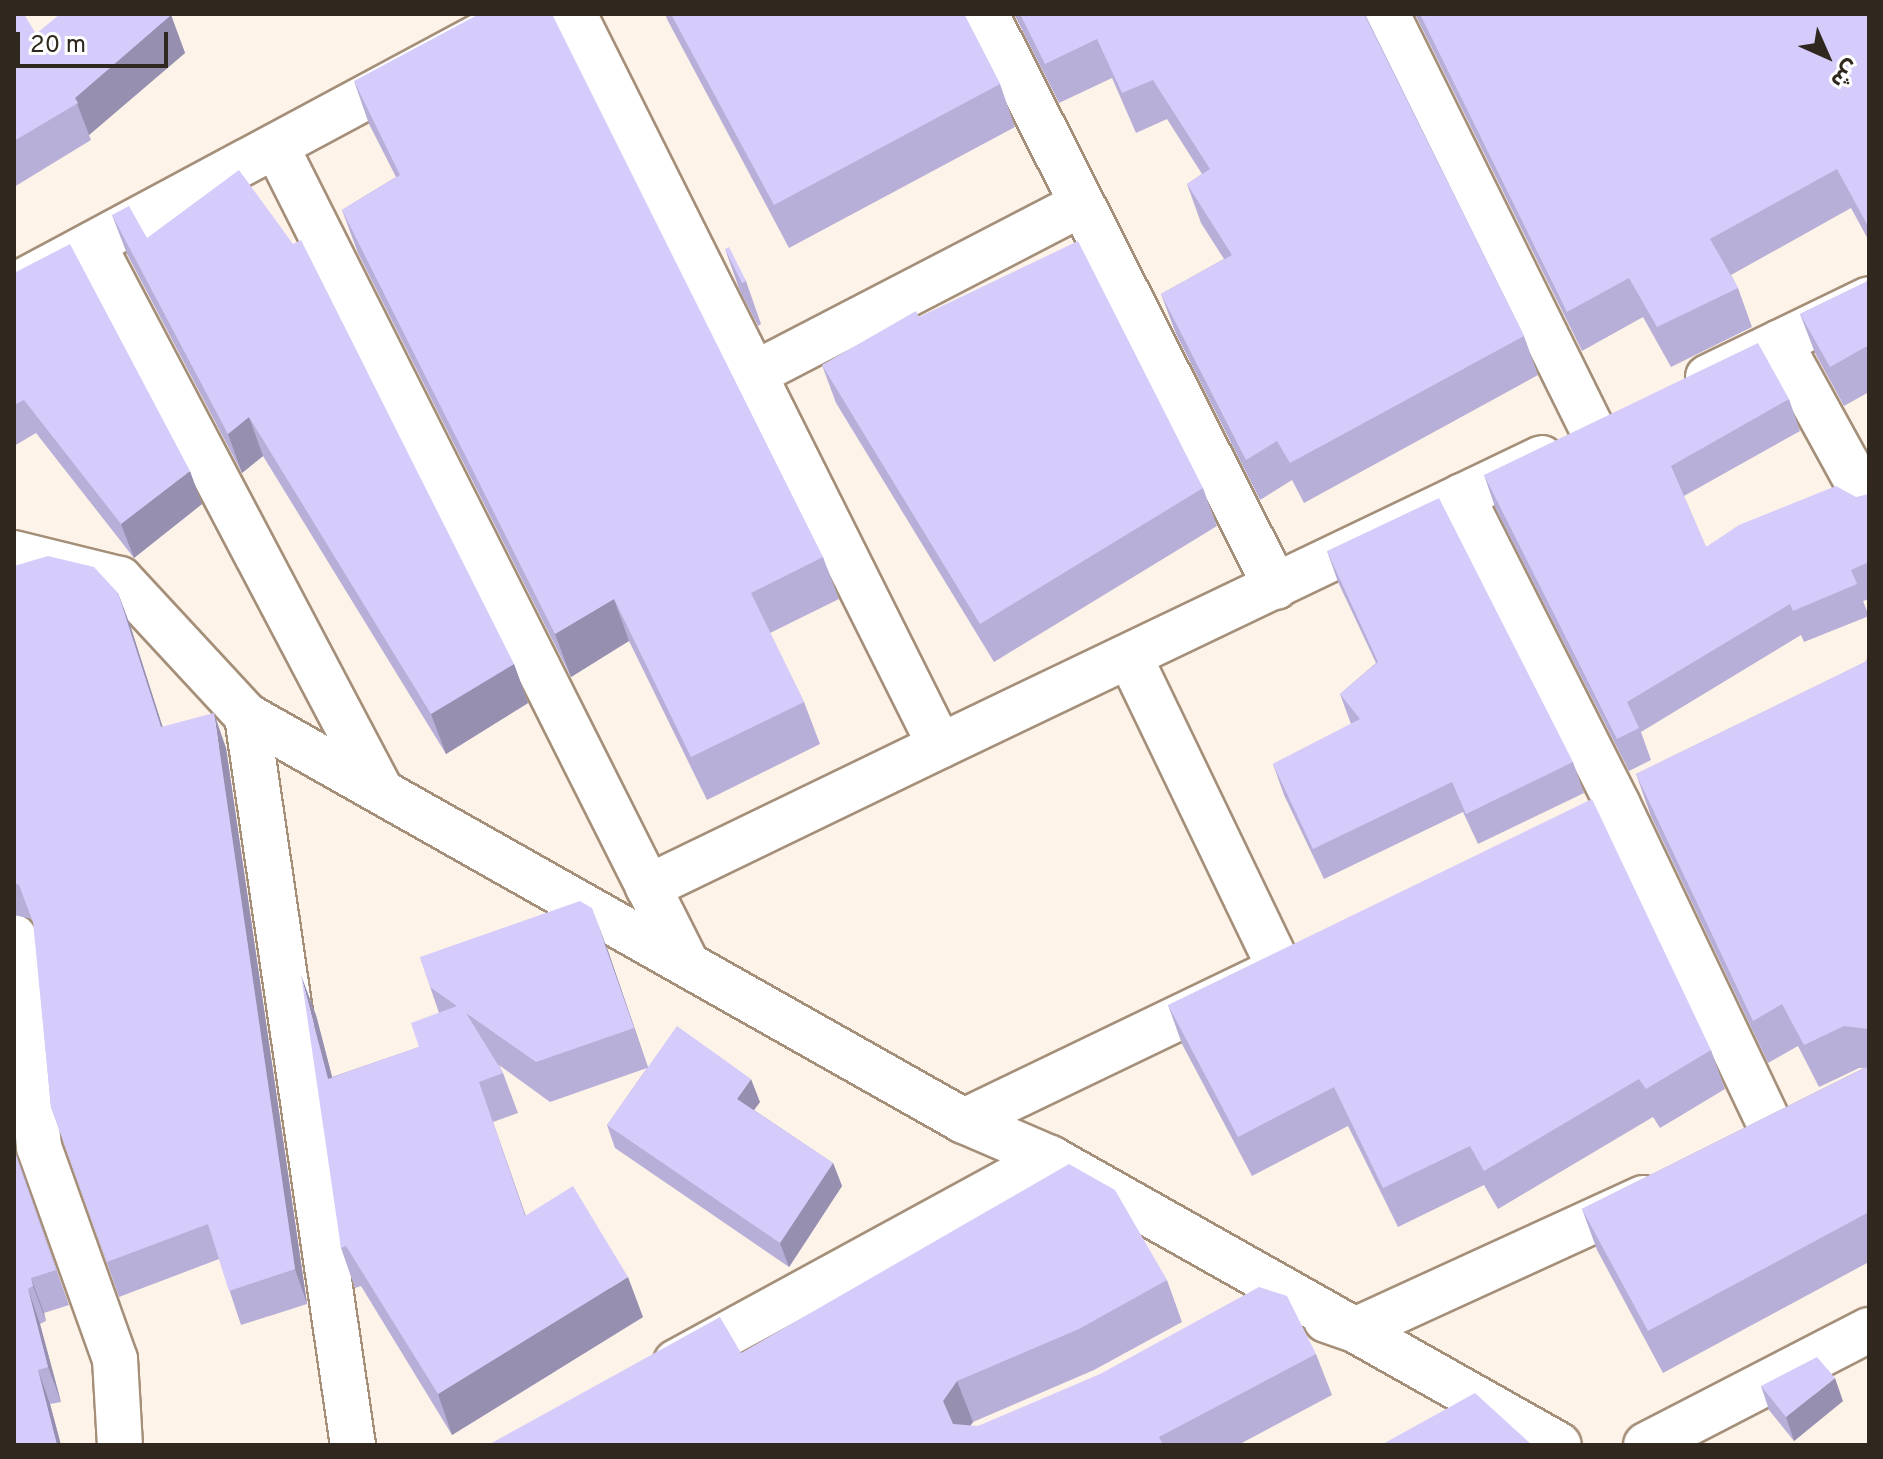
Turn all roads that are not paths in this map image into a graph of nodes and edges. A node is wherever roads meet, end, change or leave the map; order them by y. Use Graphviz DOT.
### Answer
graph roads {
  1 [pos="521,14"];
  2 [pos="574,14"];
  3 [pos="986,14"];
  4 [pos="1387,14"];
  5 [pos="276,146"];
  6 [pos="1082,204"];
  7 [pos="93,244"];
  8 [pos="14,286"];
  9 [pos="1869,299"];
  10 [pos="1780,342"];
  11 [pos="754,374"];
  12 [pos="1594,432"];
  13 [pos="1462,496"];
  14 [pos="1869,504"];
  15 [pos="14,553"];
  16 [pos="1276,587"];
  17 [pos="1130,658"];
  18 [pos="247,716"];
  19 [pos="940,746"];
  20 [pos="1660,784"];
  21 [pos="381,791"];
  22 [pos="1618,805"];
  23 [pos="1575,825"];
  24 [pos="648,887"];
  25 [pos="14,937"];
  26 [pos="1322,949"];
  27 [pos="687,964"];
  28 [pos="1280,969"];
  29 [pos="1816,1118"];
  30 [pos="964,1121"];
  31 [pos="1776,1137"];
  32 [pos="1733,1157"];
  33 [pos="1050,1158"];
  34 [pos="1675,1184"];
  35 [pos="1244,1316"];
  36 [pos="1355,1330"];
  37 [pos="1869,1330"];
  38 [pos="636,1385"];
  39 [pos="120,1445"];
  40 [pos="353,1445"];
  41 [pos="1559,1445"];
  42 [pos="1646,1445"];
  1 -- 5 [label="street"];
  2 -- 11 [label="street"];
  3 -- 6 [label="street"];
  4 -- 12 [label="street"];
  5 -- 7 [label="street"];
  5 -- 24 [label="street"];
  6 -- 11 [label="street"];
  6 -- 16 [label="street"];
  7 -- 8 [label="street"];
  7 -- 21 [label="street"];
  9 -- 10 [label="street"];
  10 -- 12 [label="street"];
  10 -- 14 [label="street"];
  11 -- 19 [label="street"];
  12 -- 13 [label="street"];
  13 -- 16 [label="street"];
  13 -- 22 [label="street"];
  15 -- 18 [label="street"];
  16 -- 17 [label="street"];
  17 -- 19 [label="street"];
  17 -- 28 [label="street"];
  18 -- 21 [label="street"];
  18 -- 40 [label="street"];
  19 -- 24 [label="street"];
  20 -- 22 [label="street"];
  21 -- 27 [label="street"];
  22 -- 23 [label="street"];
  22 -- 31 [label="street"];
  24 -- 27 [label="street"];
  25 -- 39 [label="street"];
  26 -- 28 [label="street"];
  27 -- 30 [label="street"];
  28 -- 30 [label="street"];
  29 -- 31 [label="street"];
  30 -- 33 [label="street"];
  31 -- 32 [label="street"];
  33 -- 36 [label="street"];
  33 -- 38 [label="street"];
  34 -- 36 [label="street"];
  35 -- 36 [label="street"];
  36 -- 41 [label="street"];
  37 -- 42 [label="street"];
}
